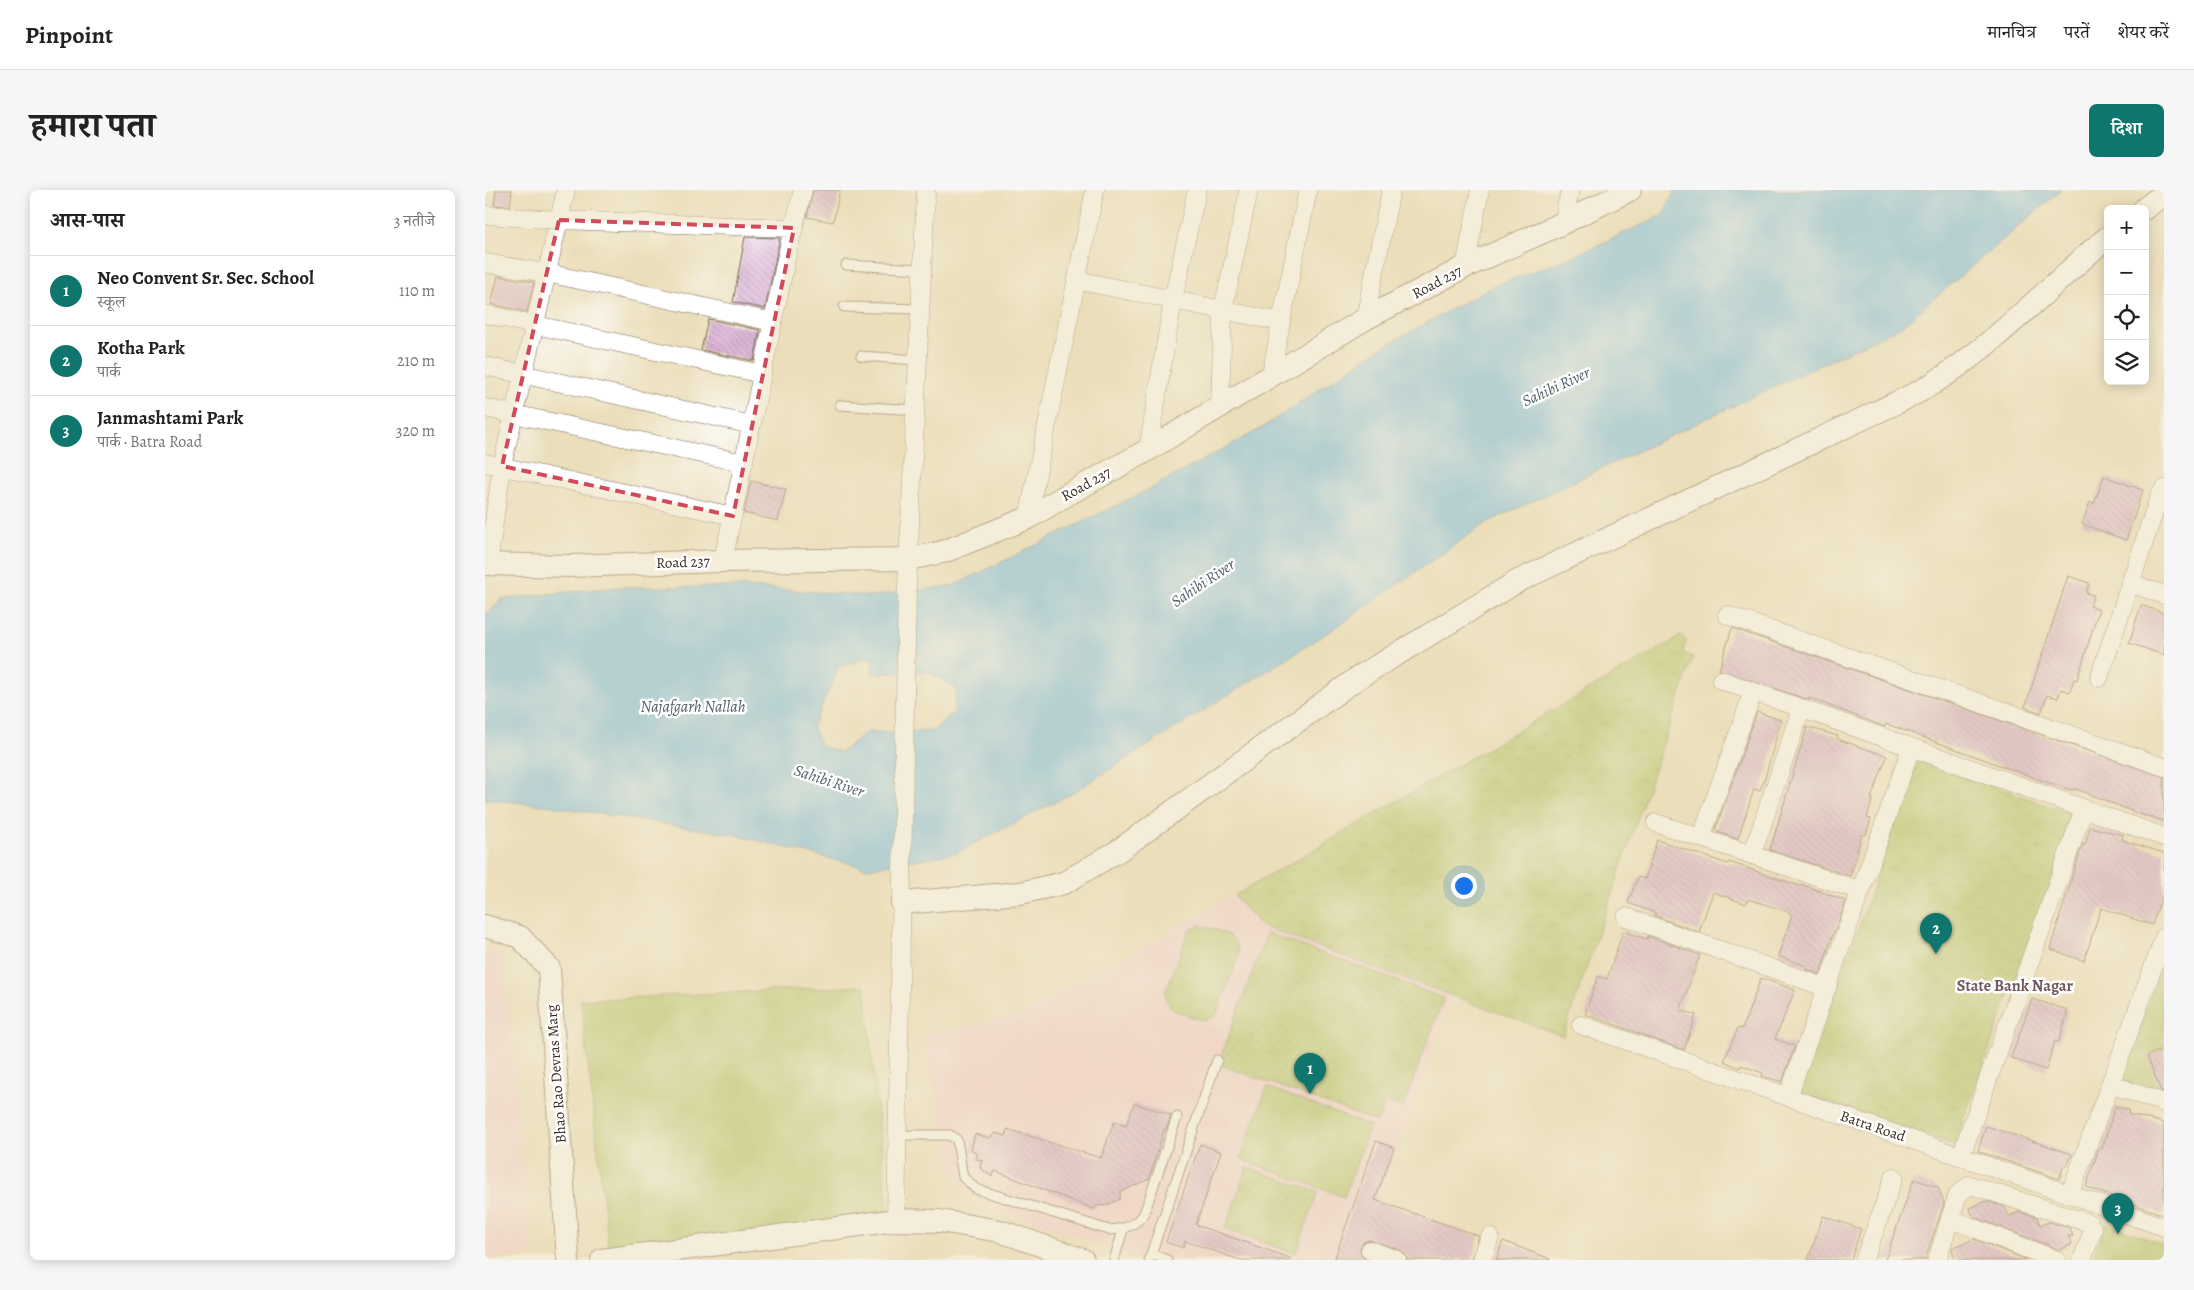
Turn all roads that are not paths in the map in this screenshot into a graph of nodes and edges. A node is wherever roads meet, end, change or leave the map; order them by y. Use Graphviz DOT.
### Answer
graph roads {
  1 [pos="566,190"];
  2 [pos="803,190"];
  3 [pos="925,190"];
  4 [pos="1095,190"];
  5 [pos="1197,190"];
  6 [pos="1249,190"];
  7 [pos="1308,190"];
  8 [pos="1391,190"];
  9 [pos="1479,190"];
  10 [pos="1570,190"];
  11 [pos="1630,190"];
  12 [pos="2164,194"];
  13 [pos="2149,205"];
  14 [pos="485,215"];
  15 [pos="559,220"];
  16 [pos="1563,223"];
  17 [pos="794,228"];
  18 [pos="2104,241"];
  19 [pos="485,263"];
  20 [pos="846,265"];
  21 [pos="1465,267"];
  22 [pos="922,269"];
  23 [pos="547,273"];
  24 [pos="1076,280"];
  25 [pos="1173,300"];
  26 [pos="844,307"];
  27 [pos="920,309"];
  28 [pos="1223,310"];
  29 [pos="485,314"];
  30 [pos="1365,320"];
  31 [pos="773,322"];
  32 [pos="1281,322"];
  33 [pos="534,326"];
  34 [pos="861,356"];
  35 [pos="917,360"];
  36 [pos="485,366"];
  37 [pos="762,374"];
  38 [pos="523,375"];
  39 [pos="1271,376"];
  40 [pos="840,405"];
  41 [pos="1220,406"];
  42 [pos="485,408"];
  43 [pos="915,410"];
  44 [pos="514,414"];
  45 [pos="752,425"];
  46 [pos="1148,450"];
  47 [pos="743,463"];
  48 [pos="493,464"];
  49 [pos="2164,489"];
  50 [pos="733,516"];
  51 [pos="1028,518"];
  52 [pos="489,520"];
  53 [pos="908,560"];
  54 [pos="723,561"];
  55 [pos="487,564"];
  56 [pos="2130,583"];
  57 [pos="2164,595"];
  58 [pos="1727,615"];
  59 [pos="2099,678"];
  60 [pos="1721,680"];
  61 [pos="1753,692"];
  62 [pos="1801,709"];
  63 [pos="1911,748"];
  64 [pos="2164,767"];
  65 [pos="2085,809"];
  66 [pos="1656,823"];
  67 [pos="2164,837"];
  68 [pos="1701,838"];
  69 [pos="1752,855"];
  70 [pos="1861,891"];
  71 [pos="902,903"];
  72 [pos="1626,917"];
  73 [pos="485,926"];
  74 [pos="2164,937"];
  75 [pos="1827,988"];
  76 [pos="1581,1025"];
  77 [pos="1217,1060"];
  78 [pos="2110,1084"];
  79 [pos="1789,1097"];
  80 [pos="2164,1103"];
  81 [pos="1177,1117"];
  82 [pos="897,1135"];
  83 [pos="1961,1156"];
  84 [pos="1894,1176"];
  85 [pos="2070,1194"];
  86 [pos="1951,1219"];
  87 [pos="896,1220"];
  88 [pos="2164,1227"];
  89 [pos="1123,1230"];
  90 [pos="1490,1237"];
  91 [pos="1370,1250"];
  92 [pos="1058,1256"];
  93 [pos="1150,1257"];
  94 [pos="568,1260"];
  95 [pos="602,1260"];
  96 [pos="1083,1260"];
  97 [pos="1114,1260"];
  98 [pos="1167,1260"];
  99 [pos="1397,1260"];
  100 [pos="1481,1260"];
  101 [pos="1864,1260"];
  102 [pos="1937,1260"];
  103 [pos="2056,1260"];
  104 [pos="2082,1260"];
  1 -- 15 [label="street"];
  2 -- 17 [label="street"];
  3 -- 22 [label="street"];
  4 -- 24 [label="street"];
  5 -- 25 [label="street"];
  6 -- 28 [label="street"];
  7 -- 32 [label="street"];
  8 -- 30 [label="street"];
  9 -- 21 [label="street"];
  10 -- 16 [label="street"];
  11 -- 16 [label="street, Road 237"];
  12 -- 13 [label="street"];
  14 -- 15 [label="street"];
  15 -- 17 [label="street"];
  15 -- 23 [label="street"];
  16 -- 21 [label="street, Road 237"];
  17 -- 31 [label="street"];
  18 -- 71 [label="street"];
  19 -- 23 [label="street"];
  20 -- 22 [label="lane"];
  21 -- 30 [label="street, Road 237"];
  22 -- 27 [label="street"];
  23 -- 31 [label="street"];
  23 -- 33 [label="street"];
  24 -- 25 [label="street"];
  24 -- 51 [label="street"];
  25 -- 28 [label="street"];
  25 -- 46 [label="street"];
  26 -- 27 [label="lane"];
  27 -- 35 [label="street"];
  28 -- 32 [label="street"];
  28 -- 41 [label="street"];
  29 -- 33 [label="street"];
  30 -- 39 [label="street, Road 237"];
  31 -- 37 [label="street"];
  32 -- 39 [label="street"];
  33 -- 37 [label="street"];
  33 -- 38 [label="street"];
  34 -- 35 [label="lane"];
  35 -- 43 [label="street"];
  36 -- 38 [label="street"];
  37 -- 45 [label="street"];
  38 -- 44 [label="street"];
  38 -- 45 [label="street"];
  39 -- 41 [label="street, Road 237"];
  40 -- 43 [label="lane"];
  41 -- 46 [label="street, Road 237"];
  42 -- 44 [label="street"];
  43 -- 53 [label="street"];
  44 -- 47 [label="street"];
  44 -- 48 [label="street"];
  45 -- 47 [label="street"];
  46 -- 51 [label="street, Road 237"];
  47 -- 50 [label="street"];
  48 -- 50 [label="street"];
  48 -- 52 [label="street"];
  49 -- 56 [label="street"];
  50 -- 54 [label="street"];
  51 -- 53 [label="street, Road 237"];
  52 -- 55 [label="street"];
  53 -- 54 [label="street, Road 237"];
  53 -- 71 [label="street"];
  54 -- 55 [label="street, Road 237"];
  56 -- 57 [label="street"];
  56 -- 59 [label="street"];
  58 -- 64 [label="street"];
  60 -- 61 [label="street"];
  61 -- 62 [label="street"];
  61 -- 68 [label="street"];
  62 -- 63 [label="street"];
  62 -- 69 [label="street"];
  63 -- 65 [label="street"];
  63 -- 70 [label="street"];
  65 -- 67 [label="street"];
  65 -- 83 [label="street"];
  66 -- 68 [label="street"];
  68 -- 69 [label="street"];
  69 -- 70 [label="street"];
  70 -- 75 [label="street"];
  71 -- 82 [label="street"];
  72 -- 75 [label="street"];
  73 -- 94 [label="street, Bhao Rao Devras Marg"];
  74 -- 78 [label="street"];
  75 -- 79 [label="street"];
  76 -- 79 [label="street, Batra Road"];
  77 -- 93 [label="lane"];
  78 -- 80 [label="street"];
  78 -- 85 [label="street"];
  79 -- 83 [label="street, Batra Road"];
  81 -- 89 [label="lane"];
  82 -- 87 [label="street"];
  82 -- 89 [label="lane"];
  83 -- 85 [label="street, Batra Road"];
  84 -- 101 [label="street"];
  85 -- 88 [label="street, Batra Road"];
  86 -- 102 [label="street"];
  86 -- 103 [label="street"];
  86 -- 104 [label="street"];
  87 -- 92 [label="street"];
  87 -- 95 [label="street"];
  89 -- 97 [label="lane"];
  90 -- 100 [label="street"];
  91 -- 99 [label="street"];
  92 -- 96 [label="street"];
  93 -- 98 [label="lane"];
}
